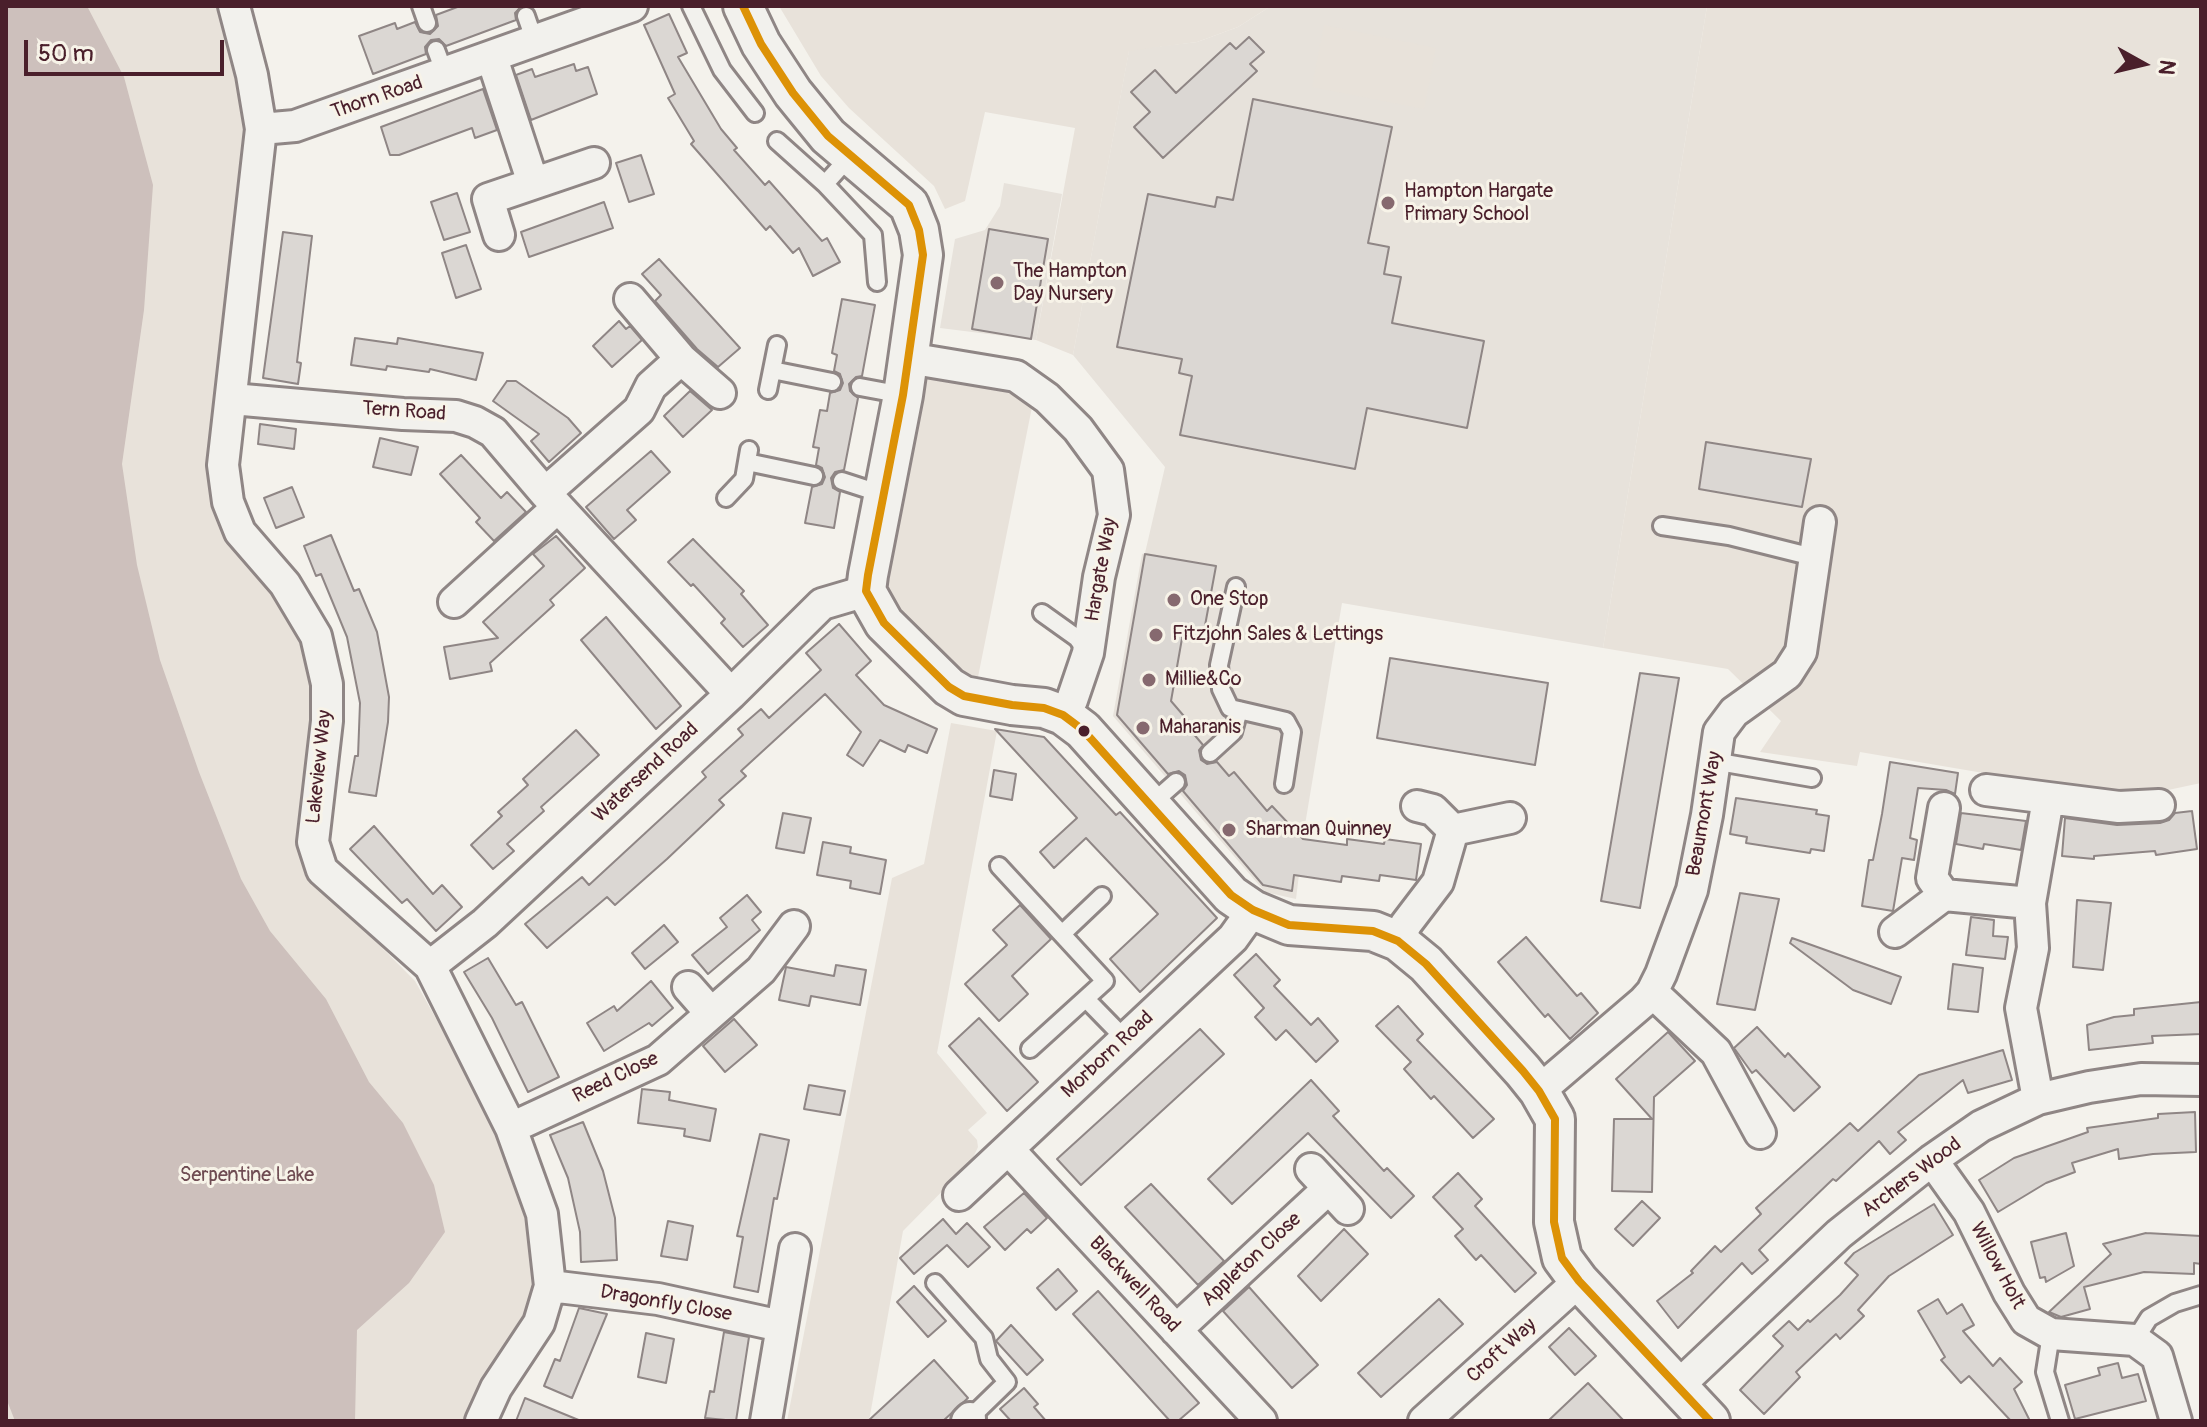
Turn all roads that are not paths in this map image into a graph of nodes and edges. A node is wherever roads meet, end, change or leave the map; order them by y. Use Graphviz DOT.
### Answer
graph roads {
  1 [pos="234,6"];
  2 [pos="421,6"];
  3 [pos="632,6"];
  4 [pos="691,6"];
  5 [pos="743,6"];
  6 [pos="427,23"];
  7 [pos="492,58"];
  8 [pos="755,113"];
  9 [pos="261,129"];
  10 [pos="777,141"];
  11 [pos="851,155"];
  12 [pos="594,163"];
  13 [pos="533,183"];
  14 [pos="825,184"];
  15 [pos="499,235"];
  16 [pos="877,282"];
  17 [pos="630,299"];
  18 [pos="777,345"];
  19 [pos="681,359"];
  20 [pos="772,370"];
  21 [pos="906,377"];
  22 [pos="832,382"];
  23 [pos="860,387"];
  24 [pos="768,390"];
  25 [pos="720,393"];
  26 [pos="232,399"];
  27 [pos="814,476"];
  28 [pos="842,481"];
  29 [pos="882,494"];
  30 [pos="726,498"];
  31 [pos="552,500"];
  32 [pos="1820,522"];
  33 [pos="1662,526"];
  34 [pos="1813,557"];
  35 [pos="1236,587"];
  36 [pos="866,591"];
  37 [pos="454,602"];
  38 [pos="1042,613"];
  39 [pos="1088,653"];
  40 [pos="731,694"];
  41 [pos="1239,710"];
  42 [pos="1063,715"];
  43 [pos="1210,753"];
  44 [pos="1713,761"];
  45 [pos="1812,778"];
  46 [pos="1284,784"];
  47 [pos="1986,790"];
  48 [pos="2048,799"];
  49 [pos="2159,805"];
  50 [pos="1417,806"];
  51 [pos="1944,808"];
  52 [pos="1510,818"];
  53 [pos="1453,830"];
  54 [pos="999,866"];
  55 [pos="1944,895"];
  56 [pos="1102,896"];
  57 [pos="2030,903"];
  58 [pos="1253,910"];
  59 [pos="794,926"];
  60 [pos="1895,932"];
  61 [pos="1062,934"];
  62 [pos="1398,941"];
  63 [pos="430,966"];
  64 [pos="688,987"];
  65 [pos="1652,992"];
  66 [pos="1087,1000"];
  67 [pos="710,1012"];
  68 [pos="1125,1039"];
  69 [pos="1030,1049"];
  70 [pos="2201,1080"];
  71 [pos="1539,1091"];
  72 [pos="2038,1099"];
  73 [pos="511,1128"];
  74 [pos="1760,1133"];
  75 [pos="1008,1149"];
  76 [pos="1932,1160"];
  77 [pos="1329,1189"];
  78 [pos="959,1195"];
  79 [pos="795,1249"];
  80 [pos="1579,1281"];
  81 [pos="935,1283"];
  82 [pos="550,1286"];
  83 [pos="2201,1295"];
  84 [pos="781,1326"];
  85 [pos="1176,1330"];
  86 [pos="2051,1334"];
  87 [pos="2135,1340"];
  88 [pos="1677,1387"];
  89 [pos="969,1420"];
  90 [pos="481,1421"];
  91 [pos="766,1421"];
  92 [pos="1261,1421"];
  93 [pos="1424,1421"];
  94 [pos="1710,1421"];
  95 [pos="2060,1421"];
  96 [pos="2176,1421"];
  1 -- 9 [label="street, Lakeview Way"];
  2 -- 6 [label="lane"];
  3 -- 7 [label="street, Thorn Road"];
  4 -- 8 [label="lane"];
  5 -- 11 [label="street"];
  7 -- 9 [label="street, Thorn Road"];
  7 -- 13 [label="street"];
  9 -- 26 [label="street, Lakeview Way"];
  10 -- 14 [label="lane"];
  11 -- 14 [label="lane"];
  11 -- 21 [label="street"];
  12 -- 13 [label="street"];
  13 -- 15 [label="street"];
  14 -- 16 [label="lane"];
  17 -- 19 [label="street"];
  18 -- 20 [label="lane"];
  19 -- 25 [label="street"];
  19 -- 31 [label="street"];
  20 -- 22 [label="lane"];
  20 -- 24 [label="lane"];
  21 -- 23 [label="lane"];
  21 -- 29 [label="street"];
  21 -- 39 [label="street, Hargate Way"];
  26 -- 31 [label="street, Tern Road"];
  26 -- 63 [label="street, Lakeview Way"];
  27 -- 30 [label="lane"];
  28 -- 29 [label="lane"];
  29 -- 36 [label="street"];
  31 -- 37 [label="street"];
  31 -- 40 [label="street, Tern Road"];
  32 -- 34 [label="street, Beaumont Way"];
  33 -- 34 [label="lane"];
  34 -- 44 [label="street, Beaumont Way"];
  35 -- 41 [label="lane"];
  36 -- 40 [label="street, Watersend Road"];
  36 -- 42 [label="street"];
  38 -- 39 [label="lane"];
  39 -- 42 [label="street, Hargate Way"];
  40 -- 63 [label="street, Watersend Road"];
  41 -- 43 [label="lane"];
  41 -- 46 [label="lane"];
  42 -- 58 [label="street"];
  44 -- 45 [label="lane"];
  44 -- 65 [label="street, Beaumont Way"];
  47 -- 48 [label="street"];
  48 -- 49 [label="street"];
  48 -- 57 [label="street"];
  50 -- 53 [label="street"];
  51 -- 55 [label="street"];
  52 -- 53 [label="street"];
  53 -- 62 [label="street"];
  54 -- 61 [label="lane"];
  55 -- 57 [label="street"];
  55 -- 60 [label="street"];
  56 -- 61 [label="lane"];
  57 -- 72 [label="street"];
  58 -- 62 [label="street"];
  58 -- 68 [label="street, Morborn Road"];
  59 -- 67 [label="street, Reed Close"];
  61 -- 66 [label="lane"];
  62 -- 71 [label="street"];
  63 -- 73 [label="street, Lakeview Way"];
  64 -- 67 [label="street"];
  65 -- 71 [label="street, Beaumont Way"];
  65 -- 74 [label="street"];
  66 -- 68 [label="lane"];
  66 -- 69 [label="lane"];
  67 -- 73 [label="street, Reed Close"];
  68 -- 75 [label="street, Morborn Road"];
  70 -- 72 [label="street, Archers Wood"];
  71 -- 80 [label="street"];
  72 -- 76 [label="street, Archers Wood"];
  73 -- 82 [label="street, Lakeview Way"];
  75 -- 78 [label="street, Morborn Road"];
  75 -- 85 [label="street, Blackwell Road"];
  76 -- 86 [label="street, Willow Holt"];
  76 -- 88 [label="street, Archers Wood"];
  77 -- 85 [label="street, Appleton Close"];
  79 -- 84 [label="street"];
  80 -- 88 [label="street"];
  80 -- 93 [label="street, Croft Way"];
  81 -- 89 [label="lane"];
  82 -- 84 [label="street, Dragonfly Close"];
  82 -- 90 [label="street, Lakeview Way"];
  83 -- 87 [label="lane"];
  84 -- 91 [label="street"];
  85 -- 92 [label="street, Blackwell Road"];
  86 -- 87 [label="street"];
  86 -- 95 [label="lane"];
  87 -- 96 [label="street"];
  88 -- 94 [label="street"];
}
